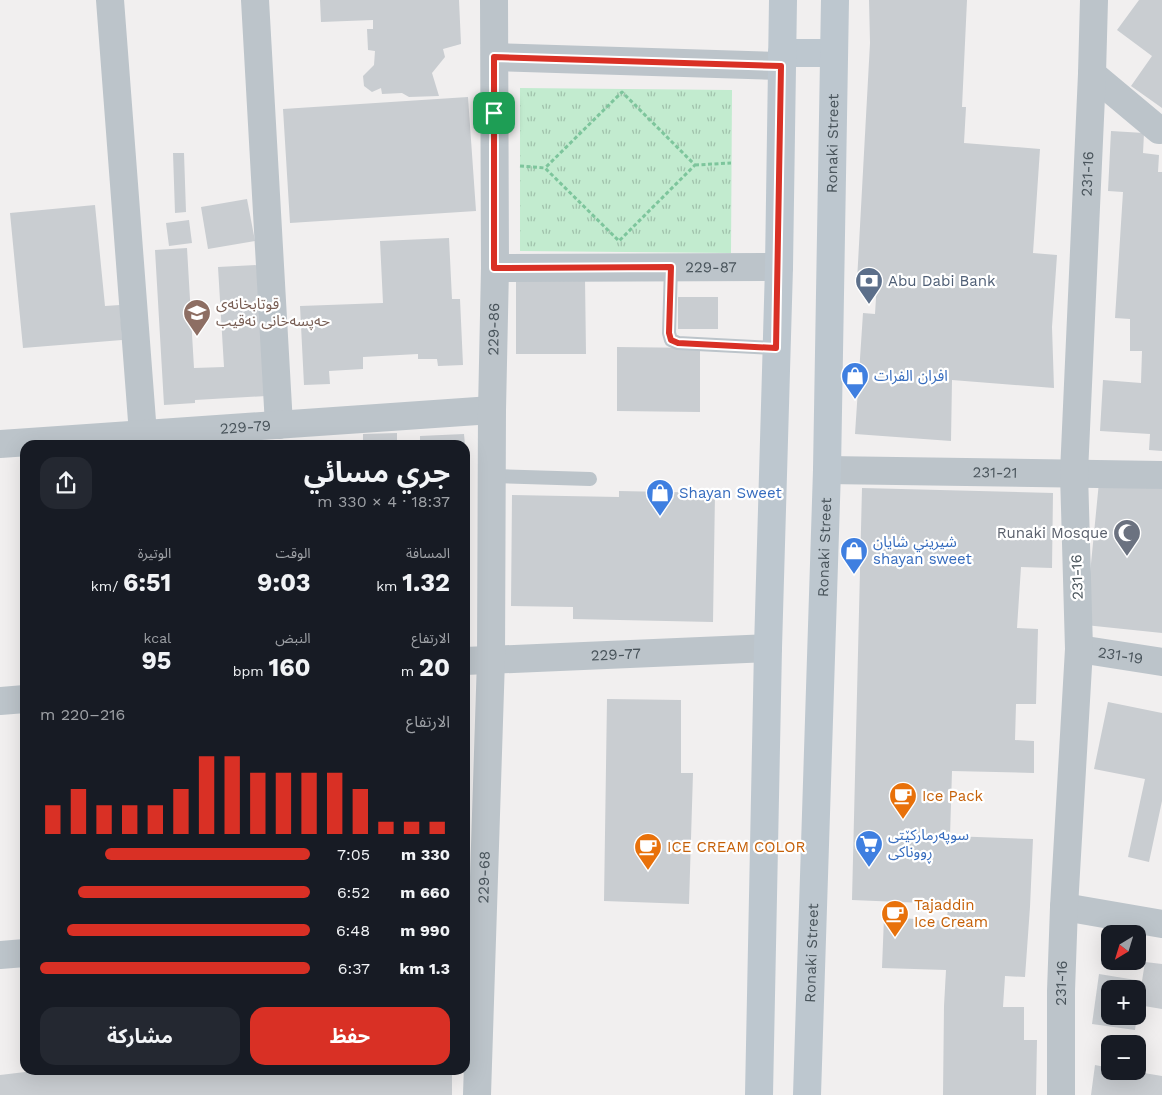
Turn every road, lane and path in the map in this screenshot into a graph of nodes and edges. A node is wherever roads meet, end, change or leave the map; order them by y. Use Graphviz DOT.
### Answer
graph roads {
  1 [pos="110,0"];
  2 [pos="255,0"];
  3 [pos="494,0"];
  4 [pos="783,0"];
  5 [pos="835,0"];
  6 [pos="1094,0"];
  7 [pos="833,53"];
  8 [pos="494,57"];
  9 [pos="781,60"];
  10 [pos="1092,74"];
  11 [pos="1159,130"];
  12 [pos="731,164"];
  13 [pos="695,165"];
  14 [pos="520,166"];
  15 [pos="545,168"];
  16 [pos="671,267"];
  17 [pos="779,267"];
  18 [pos="494,268"];
  19 [pos="776,348"];
  20 [pos="492,410"];
  21 [pos="279,425"];
  22 [pos="143,434"];
  23 [pos="57,440"];
  24 [pos="20,443"];
  25 [pos="0,444"];
  26 [pos="827,470"];
  27 [pos="1074,473"];
  28 [pos="492,476"];
  29 [pos="1162,476"];
  30 [pos="590,479"];
  31 [pos="768,648"];
  32 [pos="1079,649"];
  33 [pos="478,660"];
  34 [pos="1162,662"];
  35 [pos="20,699"];
  36 [pos="0,701"];
  37 [pos="1064,907"];
  38 [pos="473,922"];
  39 [pos="1162,924"];
  40 [pos="20,953"];
  41 [pos="0,955"];
  42 [pos="476,1095"];
  43 [pos="759,1095"];
  44 [pos="807,1095"];
  45 [pos="1061,1095"];
  1 -- 22 [label="street"];
  2 -- 21 [label="street"];
  3 -- 8 [label="street, 229-86"];
  4 -- 9 [label="main road"];
  5 -- 7 [label="main road, Ronaki Street"];
  6 -- 10 [label="street, 231-16"];
  7 -- 9 [label="main road"];
  7 -- 26 [label="main road, Ronaki Street"];
  8 -- 9 [label="street"];
  8 -- 18 [label="street, 229-86"];
  9 -- 17 [label="main road"];
  10 -- 11 [label="street"];
  10 -- 27 [label="street, 231-16"];
  12 -- 13 [label="path"];
  13 -- 15 [label="path"];
  13 -- 15 [label="path"];
  14 -- 15 [label="path"];
  16 -- 17 [label="street, 229-87"];
  16 -- 18 [label="street, 229-87"];
  16 -- 19 [label="lane"];
  17 -- 19 [label="main road"];
  18 -- 20 [label="street, 229-86"];
  19 -- 31 [label="main road"];
  20 -- 21 [label="street, 229-79"];
  20 -- 28 [label="street, 229-86"];
  21 -- 22 [label="street, 229-79"];
  22 -- 23 [label="street, 229-79"];
  24 -- 25 [label="street, 229-79"];
  26 -- 27 [label="street, 231-21"];
  26 -- 44 [label="main road, Ronaki Street"];
  27 -- 29 [label="street, 231-21"];
  27 -- 32 [label="street, 231-16"];
  28 -- 30 [label="lane"];
  28 -- 33 [label="street, 229-86"];
  31 -- 33 [label="street, 229-77"];
  31 -- 43 [label="main road"];
  32 -- 34 [label="street, 231-19"];
  32 -- 37 [label="street, 231-16"];
  33 -- 38 [label="street, 229-68"];
  35 -- 36 [label="street"];
  37 -- 39 [label="street"];
  37 -- 45 [label="street, 231-16"];
  38 -- 42 [label="street, 229-68"];
  40 -- 41 [label="street"];
}
